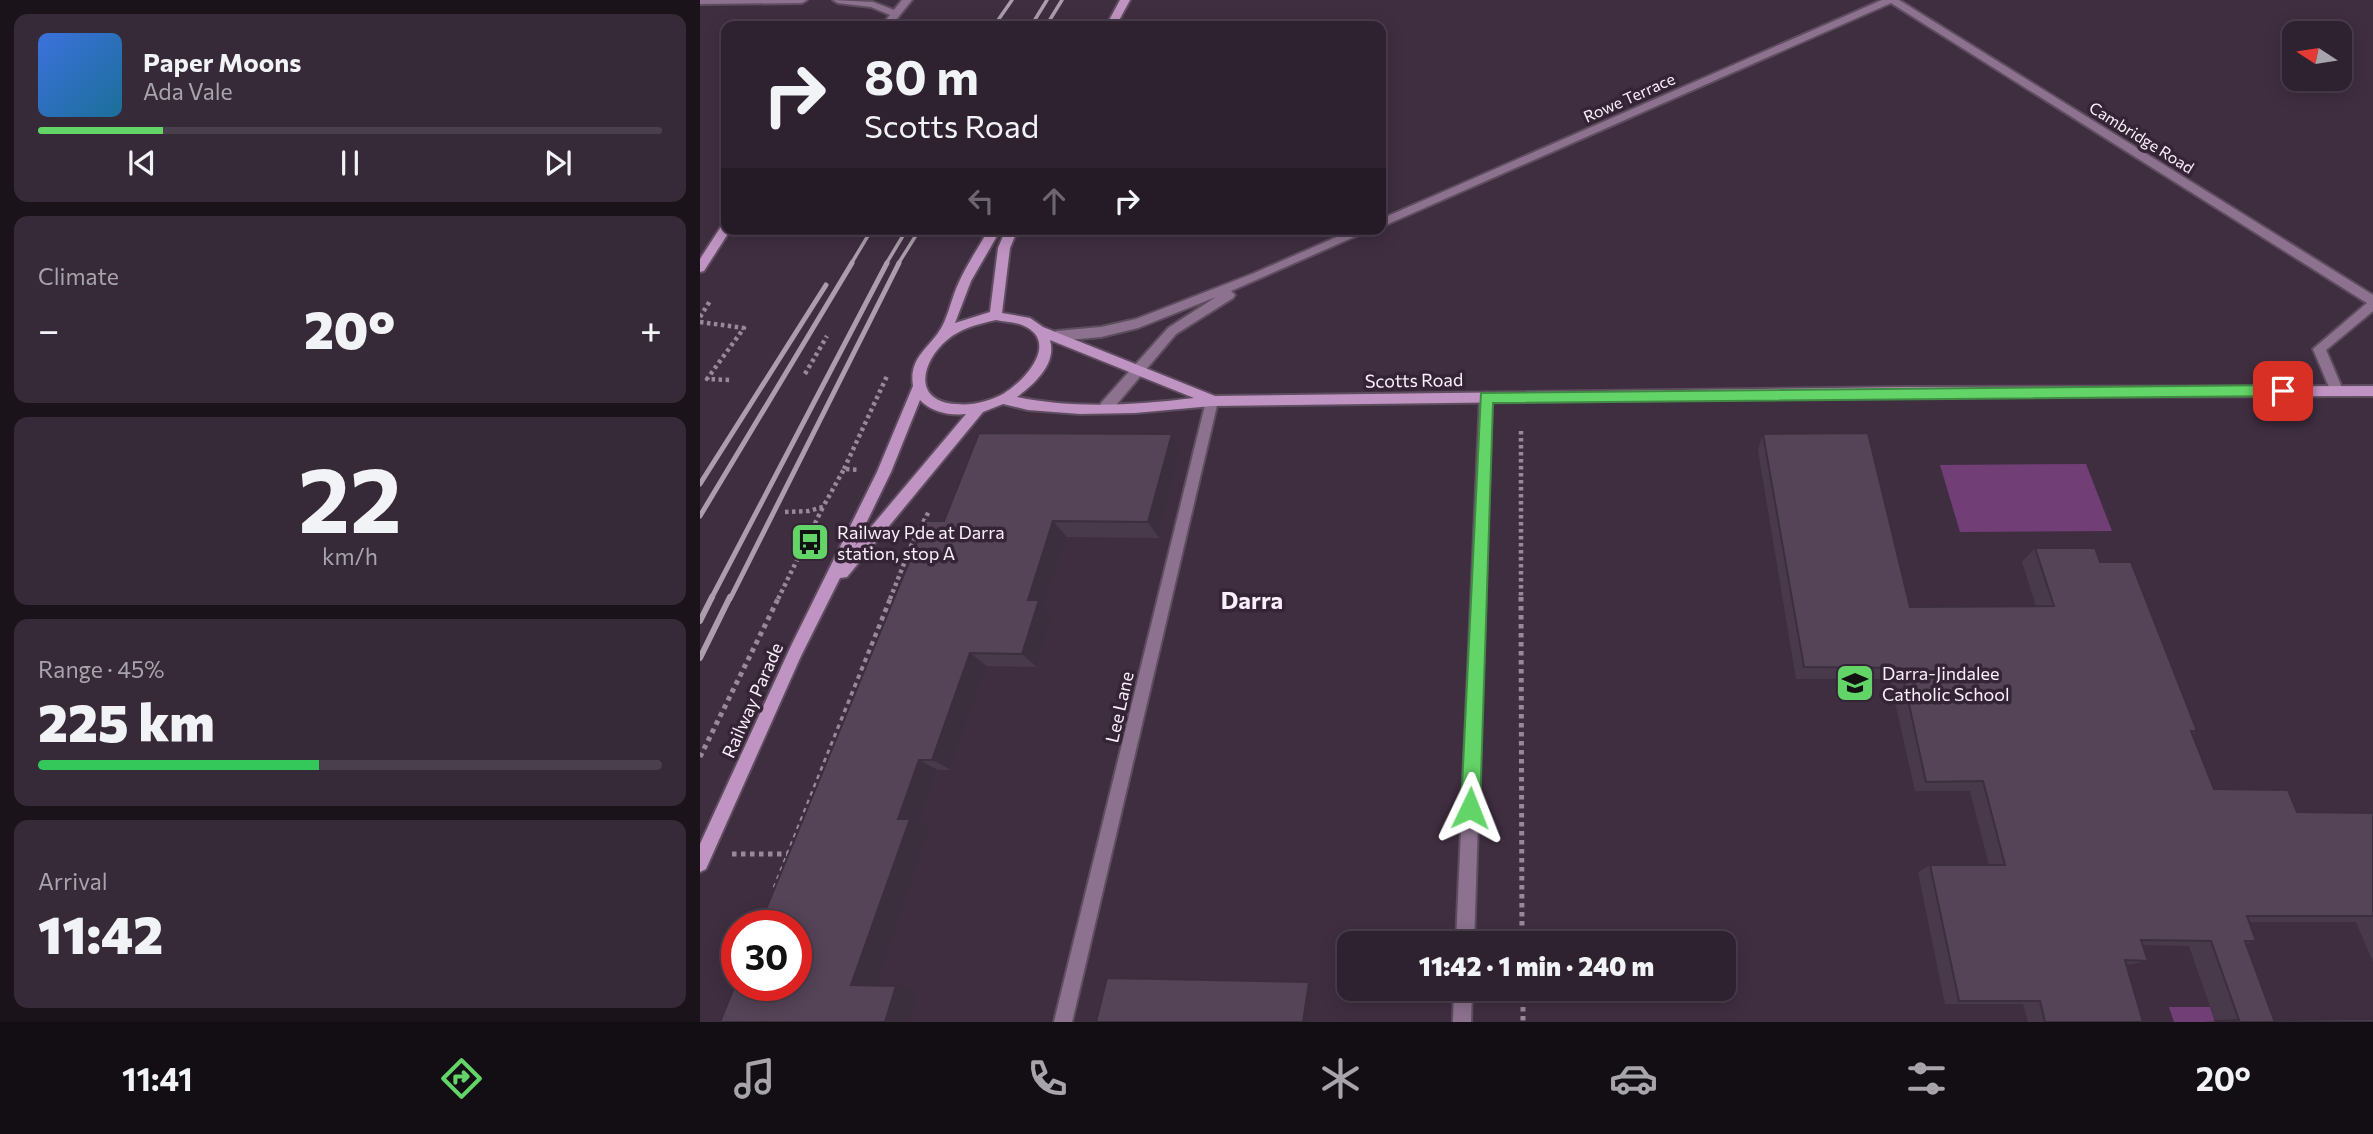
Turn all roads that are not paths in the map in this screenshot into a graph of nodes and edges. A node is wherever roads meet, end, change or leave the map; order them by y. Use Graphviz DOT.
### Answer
graph roads {
  1 [pos="802,0"];
  2 [pos="838,0"];
  3 [pos="907,0"];
  4 [pos="1125,0"];
  5 [pos="1892,0"];
  6 [pos="700,1"];
  7 [pos="895,13"];
  8 [pos="889,21"];
  9 [pos="1114,21"];
  10 [pos="1386,221"];
  11 [pos="721,235"];
  12 [pos="992,235"];
  13 [pos="1009,235"];
  14 [pos="1352,235"];
  15 [pos="700,268"];
  16 [pos="1256,277"];
  17 [pos="2373,302"];
  18 [pos="996,316"];
  19 [pos="1041,331"];
  20 [pos="944,335"];
  21 [pos="1056,336"];
  22 [pos="1136,370"];
  23 [pos="919,387"];
  24 [pos="2337,390"];
  25 [pos="2373,391"];
  26 [pos="1486,397"];
  27 [pos="1005,400"];
  28 [pos="1212,401"];
  29 [pos="1106,407"];
  30 [pos="978,409"];
  31 [pos="826,592"];
  32 [pos="700,863"];
  33 [pos="1465,931"];
  34 [pos="1463,1001"];
  35 [pos="1063,1022"];
  36 [pos="1462,1022"];
  1 -- 6 [label="street"];
  2 -- 7 [label="street"];
  3 -- 7 [label="street"];
  4 -- 9 [label="street"];
  5 -- 10 [label="street, Rowe Terrace"];
  5 -- 17 [label="street, Cambridge Road"];
  7 -- 8 [label="street"];
  11 -- 15 [label="street"];
  12 -- 20 [label="street"];
  13 -- 18 [label="street"];
  14 -- 16 [label="street"];
  16 -- 21 [label="street"];
  16 -- 22 [label="street"];
  17 -- 24 [label="street"];
  18 -- 19 [label="street"];
  18 -- 20 [label="street"];
  19 -- 21 [label="street, Scotts Road"];
  19 -- 27 [label="street"];
  20 -- 23 [label="street"];
  21 -- 22 [label="street, Scotts Road"];
  22 -- 28 [label="street, Scotts Road"];
  22 -- 29 [label="street"];
  23 -- 30 [label="street"];
  23 -- 31 [label="street, Railway Parade"];
  24 -- 25 [label="street, Scotts Road"];
  24 -- 26 [label="street, Scotts Road"];
  26 -- 28 [label="street, Scotts Road"];
  26 -- 33 [label="street"];
  27 -- 29 [label="street, Scotts Road"];
  27 -- 30 [label="street"];
  28 -- 29 [label="street, Scotts Road"];
  28 -- 35 [label="street, Lee Lane"];
  30 -- 31 [label="street, Railway Parade"];
  31 -- 32 [label="street, Railway Parade"];
  34 -- 36 [label="street"];
}
